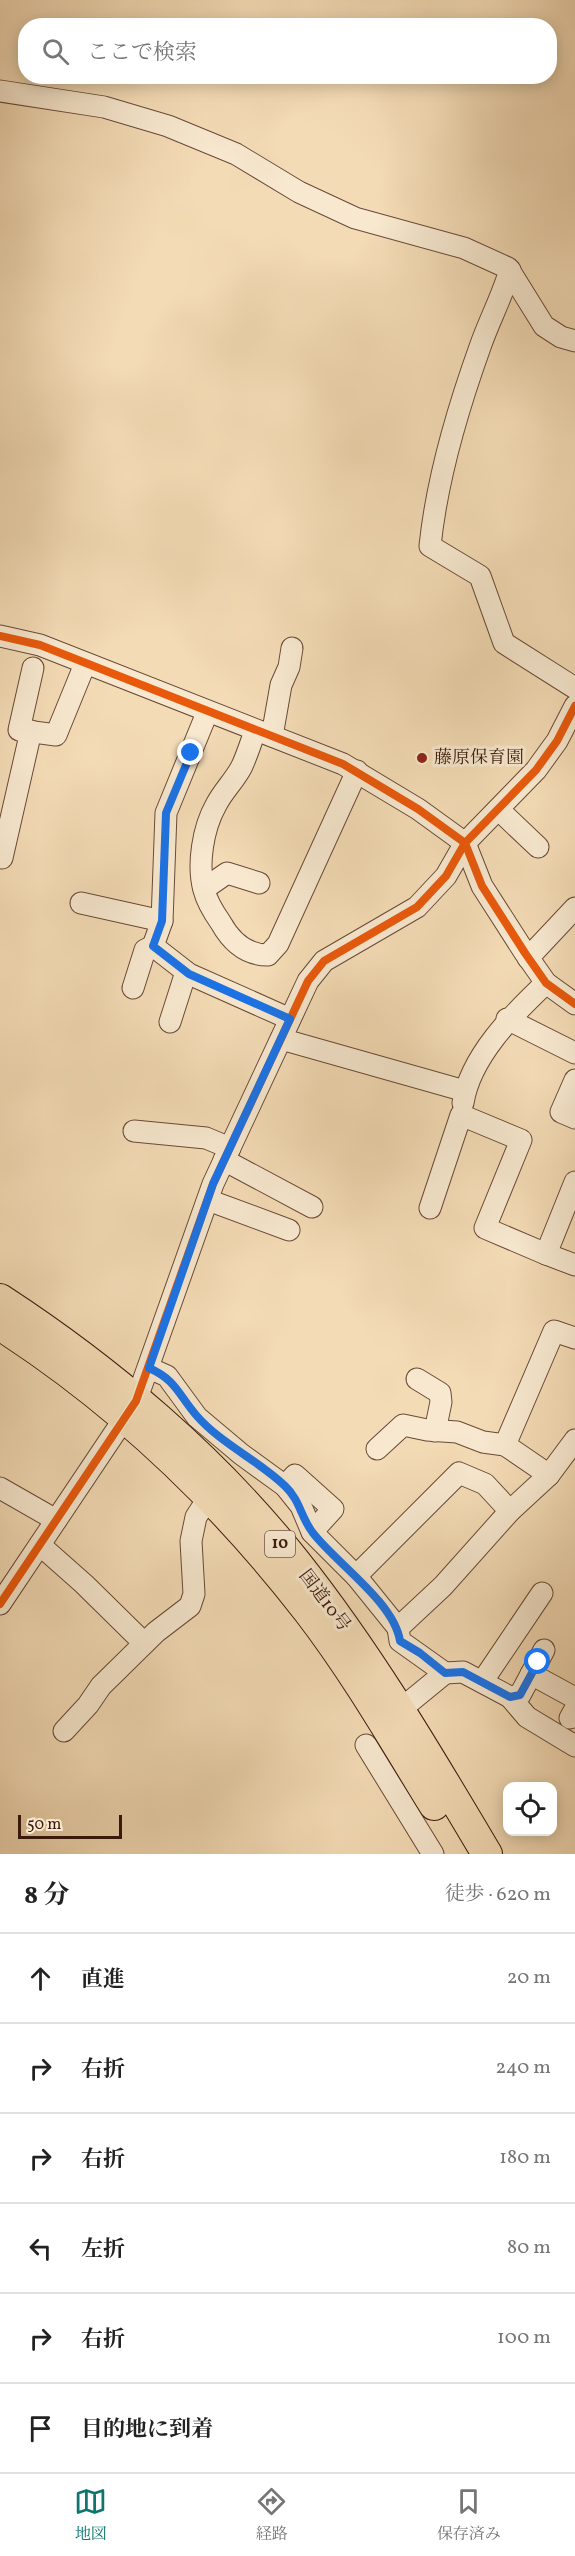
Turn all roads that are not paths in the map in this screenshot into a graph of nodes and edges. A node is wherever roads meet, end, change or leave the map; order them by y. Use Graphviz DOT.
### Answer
graph roads {
  1 [pos="0,91"];
  2 [pos="510,270"];
  3 [pos="575,341"];
  4 [pos="0,636"];
  5 [pos="292,648"];
  6 [pos="85,664"];
  7 [pos="33,668"];
  8 [pos="575,688"];
  9 [pos="575,706"];
  10 [pos="207,712"];
  11 [pos="31,731"];
  12 [pos="263,734"];
  13 [pos="357,771"];
  14 [pos="499,810"];
  15 [pos="465,843"];
  16 [pos="538,847"];
  17 [pos="2,858"];
  18 [pos="259,883"];
  19 [pos="204,889"];
  20 [pos="81,903"];
  21 [pos="575,908"];
  22 [pos="162,921"];
  23 [pos="153,946"];
  24 [pos="528,958"];
  25 [pos="186,972"];
  26 [pos="546,983"];
  27 [pos="133,988"];
  28 [pos="575,1004"];
  29 [pos="290,1019"];
  30 [pos="507,1019"];
  31 [pos="171,1022"];
  32 [pos="280,1039"];
  33 [pos="575,1053"];
  34 [pos="575,1080"];
  35 [pos="465,1091"];
  36 [pos="461,1115"];
  37 [pos="575,1118"];
  38 [pos="134,1131"];
  39 [pos="227,1154"];
  40 [pos="575,1182"];
  41 [pos="208,1200"];
  42 [pos="312,1207"];
  43 [pos="430,1208"];
  44 [pos="290,1230"];
  45 [pos="546,1254"];
  46 [pos="575,1265"];
  47 [pos="0,1299"];
  48 [pos="0,1325"];
  49 [pos="575,1338"];
  50 [pos="149,1368"];
  51 [pos="417,1379"];
  52 [pos="131,1409"];
  53 [pos="435,1431"];
  54 [pos="575,1440"];
  55 [pos="505,1445"];
  56 [pos="377,1449"];
  57 [pos="549,1475"];
  58 [pos="285,1486"];
  59 [pos="0,1488"];
  60 [pos="209,1497"];
  61 [pos="510,1511"];
  62 [pos="56,1520"];
  63 [pos="312,1532"];
  64 [pos="40,1545"];
  65 [pos="356,1576"];
  66 [pos="542,1593"];
  67 [pos="2,1597"];
  68 [pos="398,1628"];
  69 [pos="144,1643"];
  70 [pos="544,1650"];
  71 [pos="445,1673"];
  72 [pos="531,1674"];
  73 [pos="482,1682"];
  74 [pos="510,1697"];
  75 [pos="573,1708"];
  76 [pos="401,1710"];
  77 [pos="64,1731"];
  78 [pos="366,1745"];
  79 [pos="575,1746"];
  80 [pos="433,1854"];
  81 [pos="464,1854"];
  82 [pos="487,1854"];
  1 -- 2 [label="street"];
  2 -- 3 [label="street"];
  2 -- 8 [label="street"];
  4 -- 6 [label="street"];
  5 -- 12 [label="street"];
  6 -- 10 [label="street"];
  6 -- 11 [label="street"];
  7 -- 11 [label="street"];
  9 -- 14 [label="street"];
  10 -- 12 [label="street"];
  10 -- 22 [label="street"];
  11 -- 17 [label="street"];
  12 -- 13 [label="street"];
  12 -- 19 [label="street"];
  13 -- 15 [label="street"];
  13 -- 19 [label="street"];
  14 -- 15 [label="street"];
  14 -- 16 [label="street"];
  15 -- 24 [label="street"];
  15 -- 29 [label="street"];
  18 -- 19 [label="street"];
  20 -- 22 [label="street"];
  21 -- 24 [label="street"];
  22 -- 23 [label="street"];
  23 -- 25 [label="street"];
  23 -- 27 [label="street"];
  24 -- 26 [label="street"];
  25 -- 29 [label="street"];
  25 -- 31 [label="street"];
  26 -- 28 [label="street"];
  26 -- 30 [label="street"];
  29 -- 32 [label="street"];
  30 -- 33 [label="street"];
  30 -- 35 [label="street"];
  32 -- 35 [label="street"];
  32 -- 39 [label="street"];
  34 -- 37 [label="street"];
  35 -- 36 [label="street"];
  36 -- 43 [label="street"];
  36 -- 45 [label="street"];
  38 -- 39 [label="street"];
  39 -- 41 [label="street"];
  39 -- 42 [label="street"];
  40 -- 45 [label="street"];
  41 -- 44 [label="street"];
  41 -- 50 [label="street"];
  45 -- 46 [label="street"];
  47 -- 52 [label="highway, 国道10号 / 10"];
  48 -- 52 [label="highway, 国道10号 / 10"];
  49 -- 55 [label="street"];
  50 -- 52 [label="street"];
  50 -- 58 [label="street"];
  51 -- 53 [label="street"];
  52 -- 60 [label="highway, 国道10号 / 10"];
  52 -- 62 [label="street"];
  52 -- 76 [label="highway, 国道10号 / 10"];
  53 -- 55 [label="street"];
  53 -- 56 [label="street"];
  54 -- 57 [label="street"];
  55 -- 57 [label="street"];
  57 -- 61 [label="street"];
  58 -- 63 [label="street"];
  58 -- 63 [label="street"];
  59 -- 62 [label="street"];
  60 -- 69 [label="street"];
  60 -- 81 [label="highway, 国道10号 / 10"];
  61 -- 65 [label="street"];
  61 -- 68 [label="street"];
  62 -- 64 [label="street"];
  63 -- 65 [label="street"];
  64 -- 67 [label="street"];
  64 -- 69 [label="street"];
  65 -- 68 [label="street"];
  66 -- 73 [label="street"];
  68 -- 71 [label="street"];
  69 -- 77 [label="street"];
  70 -- 72 [label="street"];
  71 -- 73 [label="street"];
  71 -- 76 [label="street"];
  72 -- 74 [label="street"];
  72 -- 75 [label="street"];
  73 -- 74 [label="street"];
  74 -- 79 [label="street"];
  76 -- 82 [label="highway, 国道10号 / 10"];
  78 -- 80 [label="street"];
}
